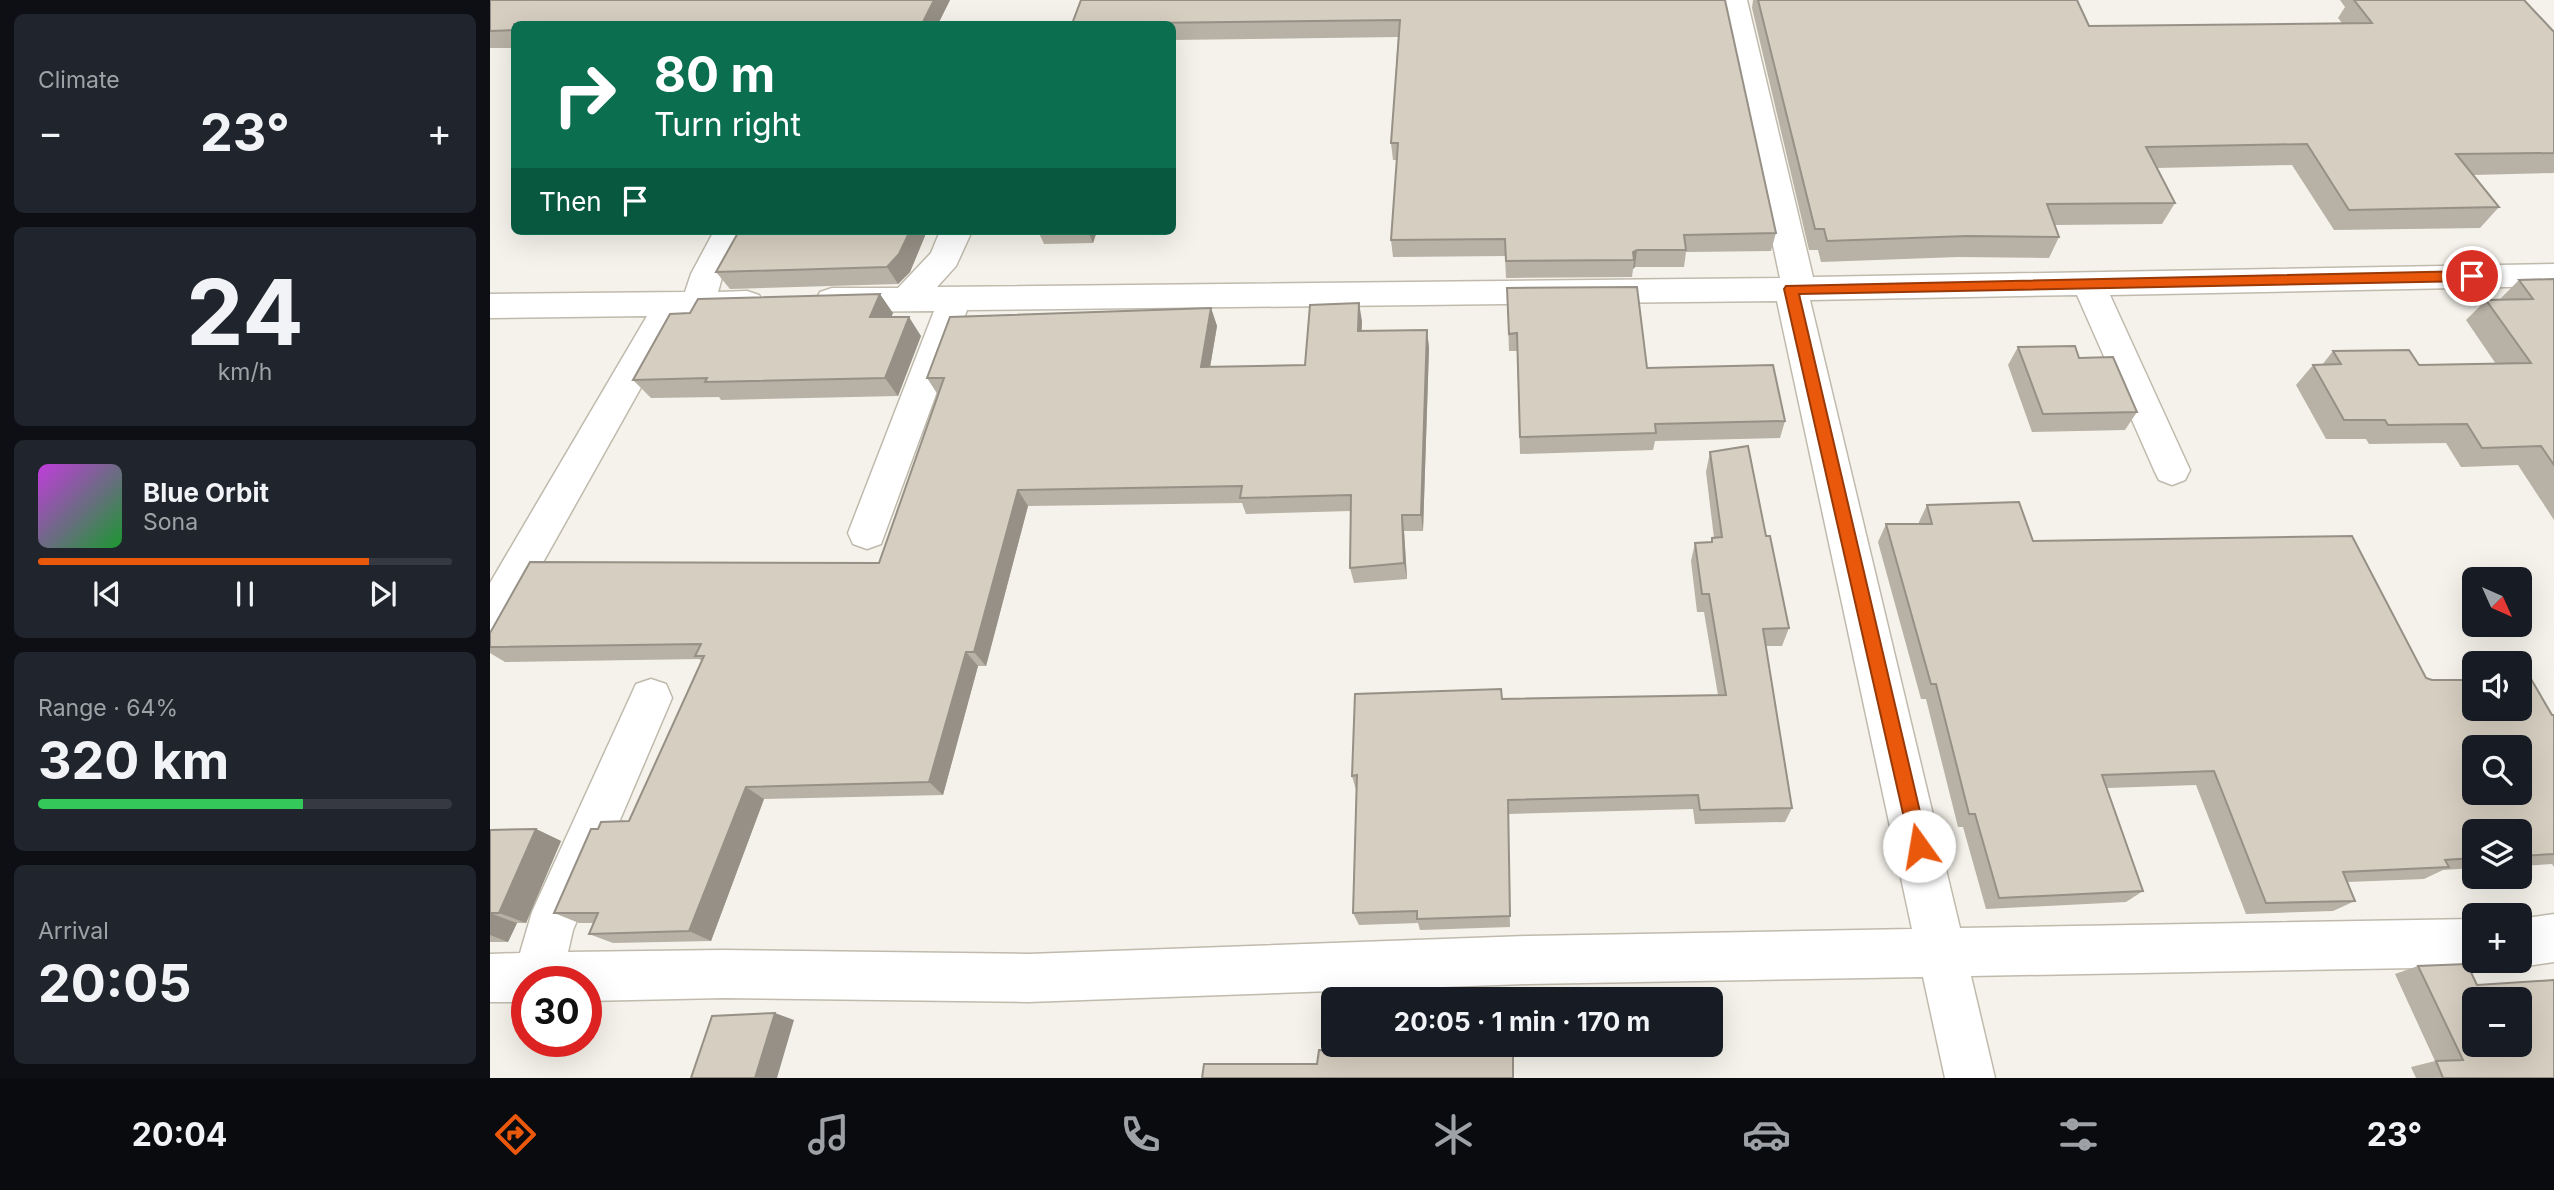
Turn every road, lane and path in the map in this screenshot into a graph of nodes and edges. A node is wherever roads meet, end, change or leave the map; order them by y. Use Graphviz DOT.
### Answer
graph roads {
  1 [pos="1734,0"];
  2 [pos="728,235"];
  3 [pos="954,235"];
  4 [pos="2554,275"];
  5 [pos="2088,282"];
  6 [pos="1795,289"];
  7 [pos="908,298"];
  8 [pos="956,298"];
  9 [pos="684,305"];
  10 [pos="490,306"];
  11 [pos="2172,470"];
  12 [pos="867,533"];
  13 [pos="490,620"];
  14 [pos="651,698"];
  15 [pos="2554,938"];
  16 [pos="2532,942"];
  17 [pos="2462,943"];
  18 [pos="1943,952"];
  19 [pos="542,966"];
  20 [pos="602,977"];
  21 [pos="490,978"];
  22 [pos="511,978"];
  23 [pos="1969,1078"];
  1 -- 6 [label="street"];
  2 -- 9 [label="street"];
  3 -- 7 [label="street"];
  4 -- 5 [label="street"];
  5 -- 6 [label="street"];
  5 -- 11 [label="street"];
  6 -- 8 [label="street"];
  6 -- 18 [label="street"];
  7 -- 8 [label="street"];
  7 -- 9 [label="street"];
  8 -- 12 [label="street"];
  9 -- 10 [label="street"];
  9 -- 13 [label="street"];
  14 -- 19 [label="street"];
  15 -- 16 [label="street"];
  17 -- 18 [label="street"];
  18 -- 20 [label="street"];
  18 -- 23 [label="street"];
  21 -- 22 [label="street"];
}
